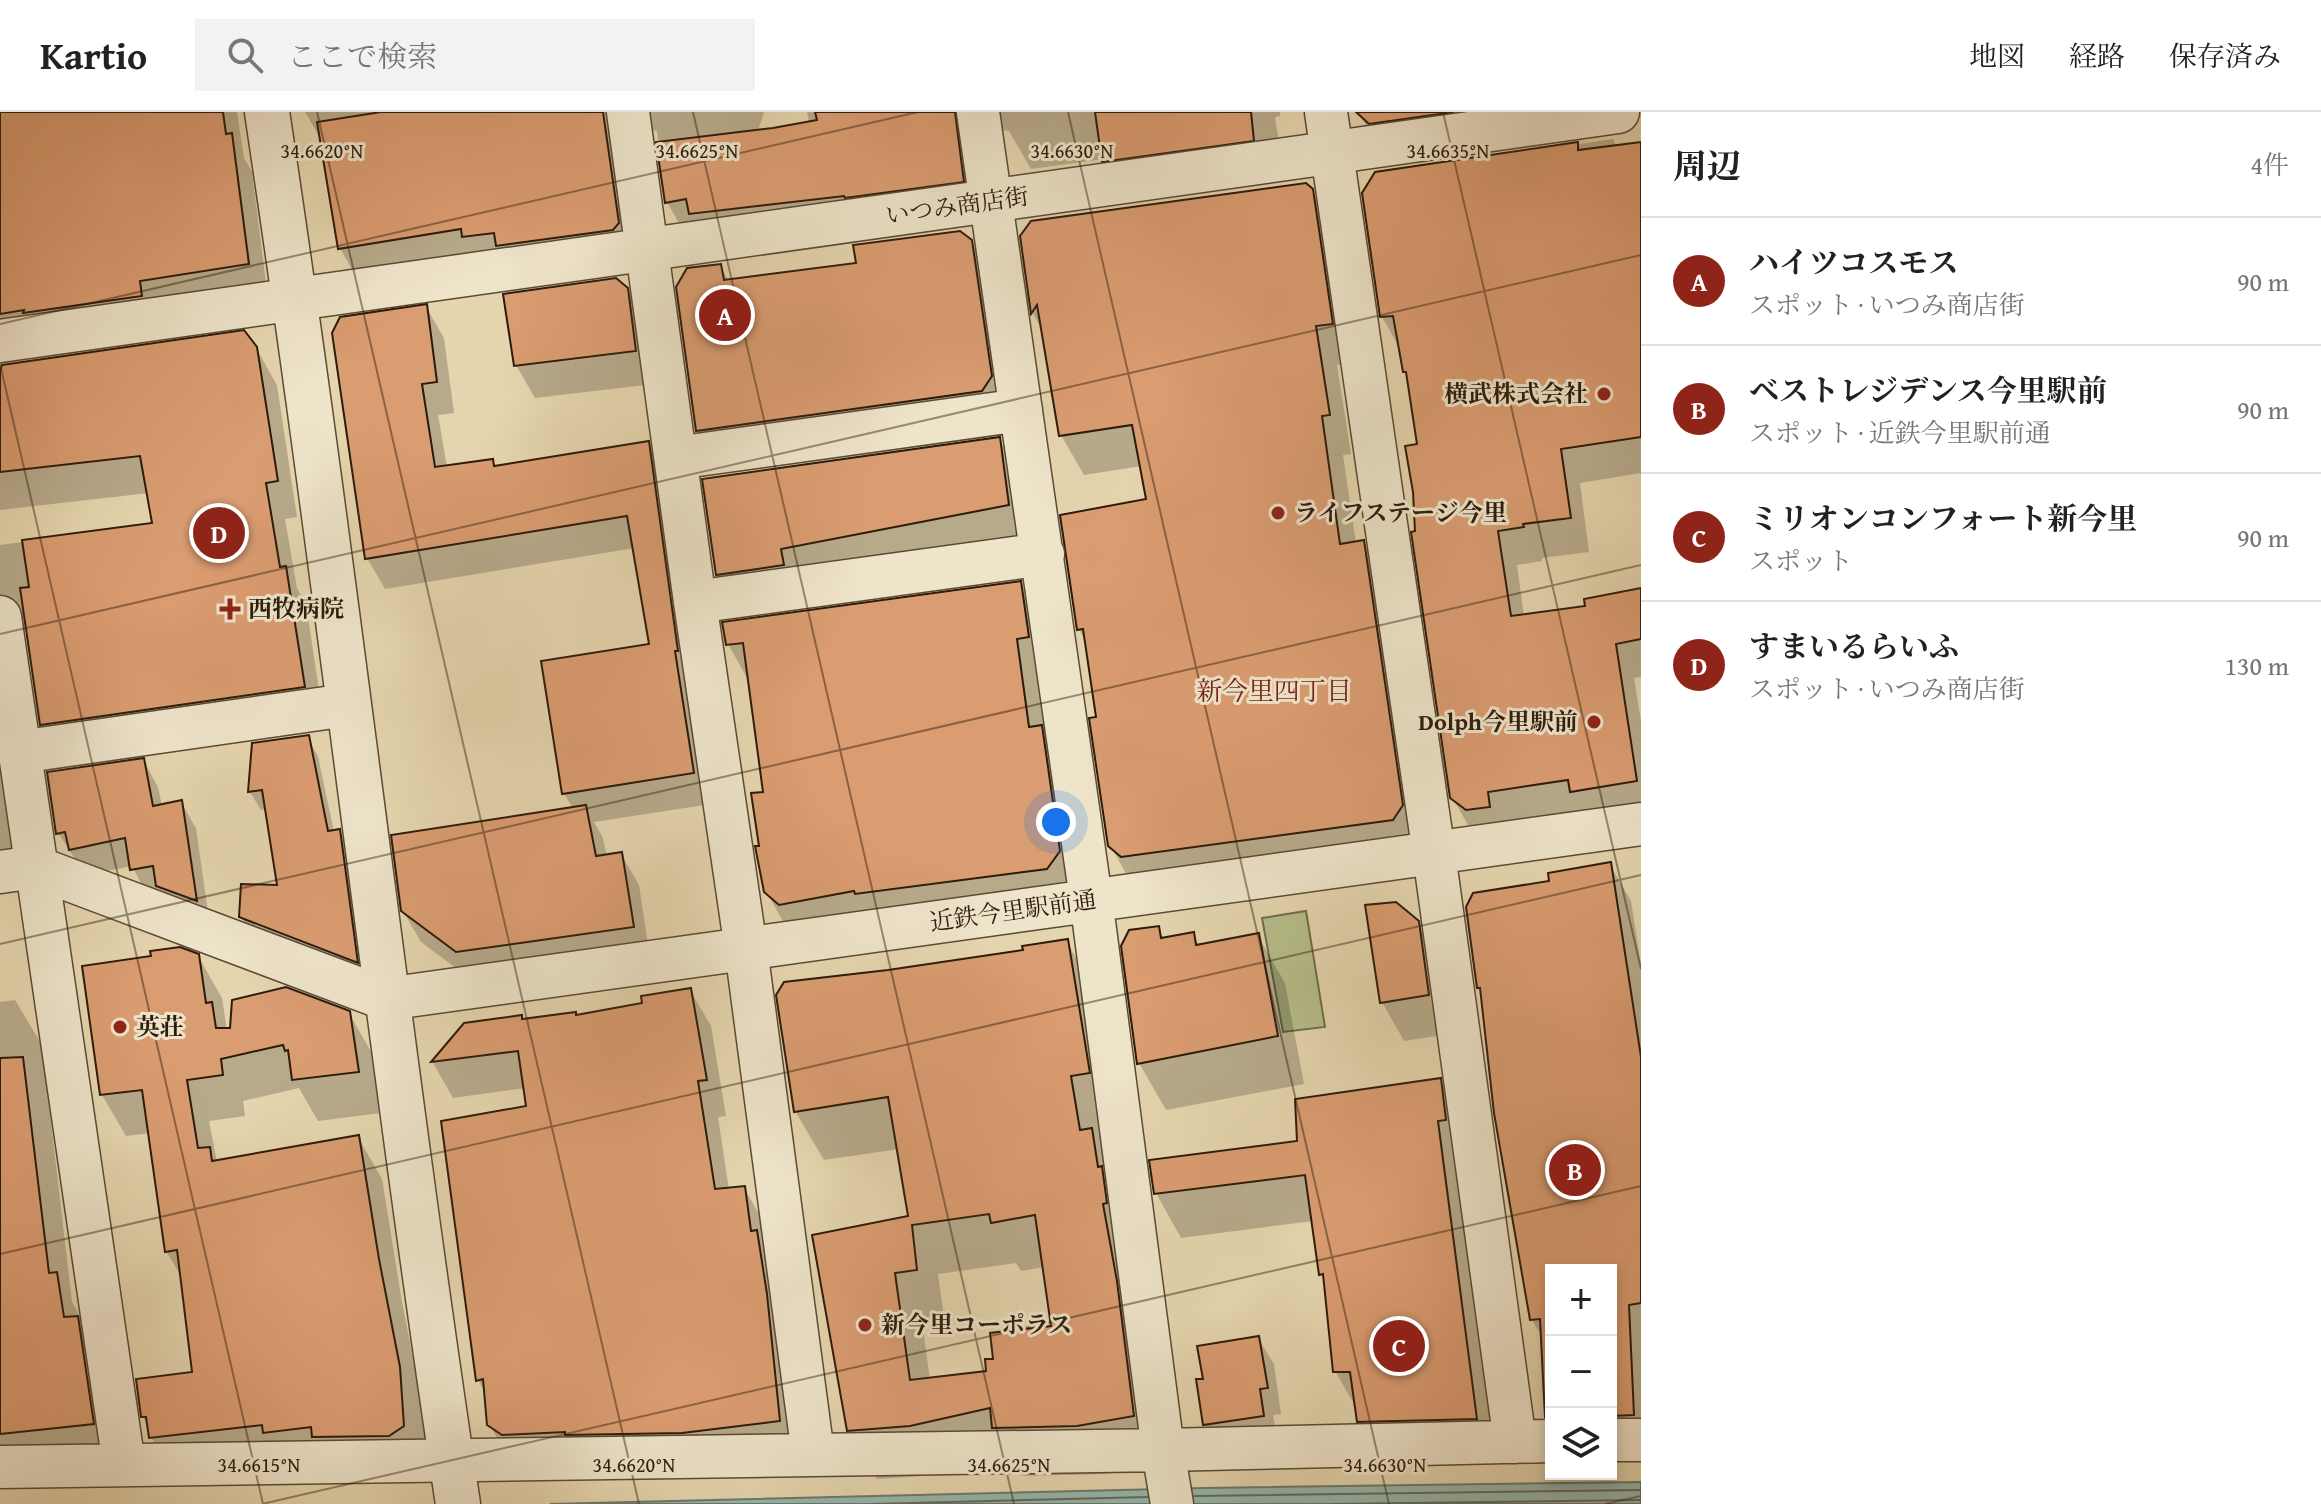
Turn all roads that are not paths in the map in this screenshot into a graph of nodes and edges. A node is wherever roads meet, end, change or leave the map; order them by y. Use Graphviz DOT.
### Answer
graph roads {
  1 [pos="267,112"];
  2 [pos="628,112"];
  3 [pos="978,112"];
  4 [pos="1326,112"];
  5 [pos="1618,112"];
  6 [pos="1331,155"];
  7 [pos="990,201"];
  8 [pos="647,248"];
  9 [pos="295,298"];
  10 [pos="0,341"];
  11 [pos="1021,410"];
  12 [pos="676,458"];
  13 [pos="1043,554"];
  14 [pos="695,602"];
  15 [pos="0,617"];
  16 [pos="347,705"];
  17 [pos="19,752"];
  18 [pos="1641,824"];
  19 [pos="1434,854"];
  20 [pos="18,870"];
  21 [pos="1091,899"];
  22 [pos="746,949"];
  23 [pos="386,999"];
  24 [pos="1617,1440"];
  25 [pos="1641,1440"];
  26 [pos="1533,1441"];
  27 [pos="813,1454"];
  28 [pos="451,1460"];
  29 [pos="124,1465"];
  30 [pos="0,1467"];
  31 [pos="1167,1475"];
  32 [pos="458,1504"];
  1 -- 9 [label="street"];
  2 -- 8 [label="street"];
  3 -- 7 [label="street"];
  4 -- 6 [label="street"];
  5 -- 6 [label="street, いつみ商店街"];
  6 -- 7 [label="street, いつみ商店街"];
  6 -- 19 [label="street"];
  7 -- 8 [label="street, いつみ商店街"];
  7 -- 11 [label="street"];
  8 -- 9 [label="street, いつみ商店街"];
  8 -- 12 [label="street"];
  9 -- 10 [label="street, いつみ商店街"];
  9 -- 16 [label="street"];
  11 -- 12 [label="street"];
  11 -- 13 [label="street"];
  12 -- 14 [label="street"];
  13 -- 14 [label="street"];
  13 -- 21 [label="street"];
  14 -- 22 [label="street"];
  15 -- 17 [label="street"];
  16 -- 17 [label="street"];
  16 -- 23 [label="street"];
  17 -- 20 [label="street"];
  18 -- 19 [label="street, 近鉄今里駅前通"];
  19 -- 21 [label="street, 近鉄今里駅前通"];
  19 -- 26 [label="street"];
  20 -- 23 [label="street"];
  20 -- 29 [label="street"];
  21 -- 22 [label="street, 近鉄今里駅前通"];
  21 -- 31 [label="street"];
  22 -- 23 [label="street, 近鉄今里駅前通"];
  22 -- 27 [label="street"];
  23 -- 28 [label="street"];
  24 -- 25 [label="street"];
  26 -- 31 [label="street"];
  27 -- 28 [label="street"];
  27 -- 31 [label="street"];
  28 -- 29 [label="street"];
  28 -- 32 [label="street"];
  29 -- 30 [label="street"];
}
